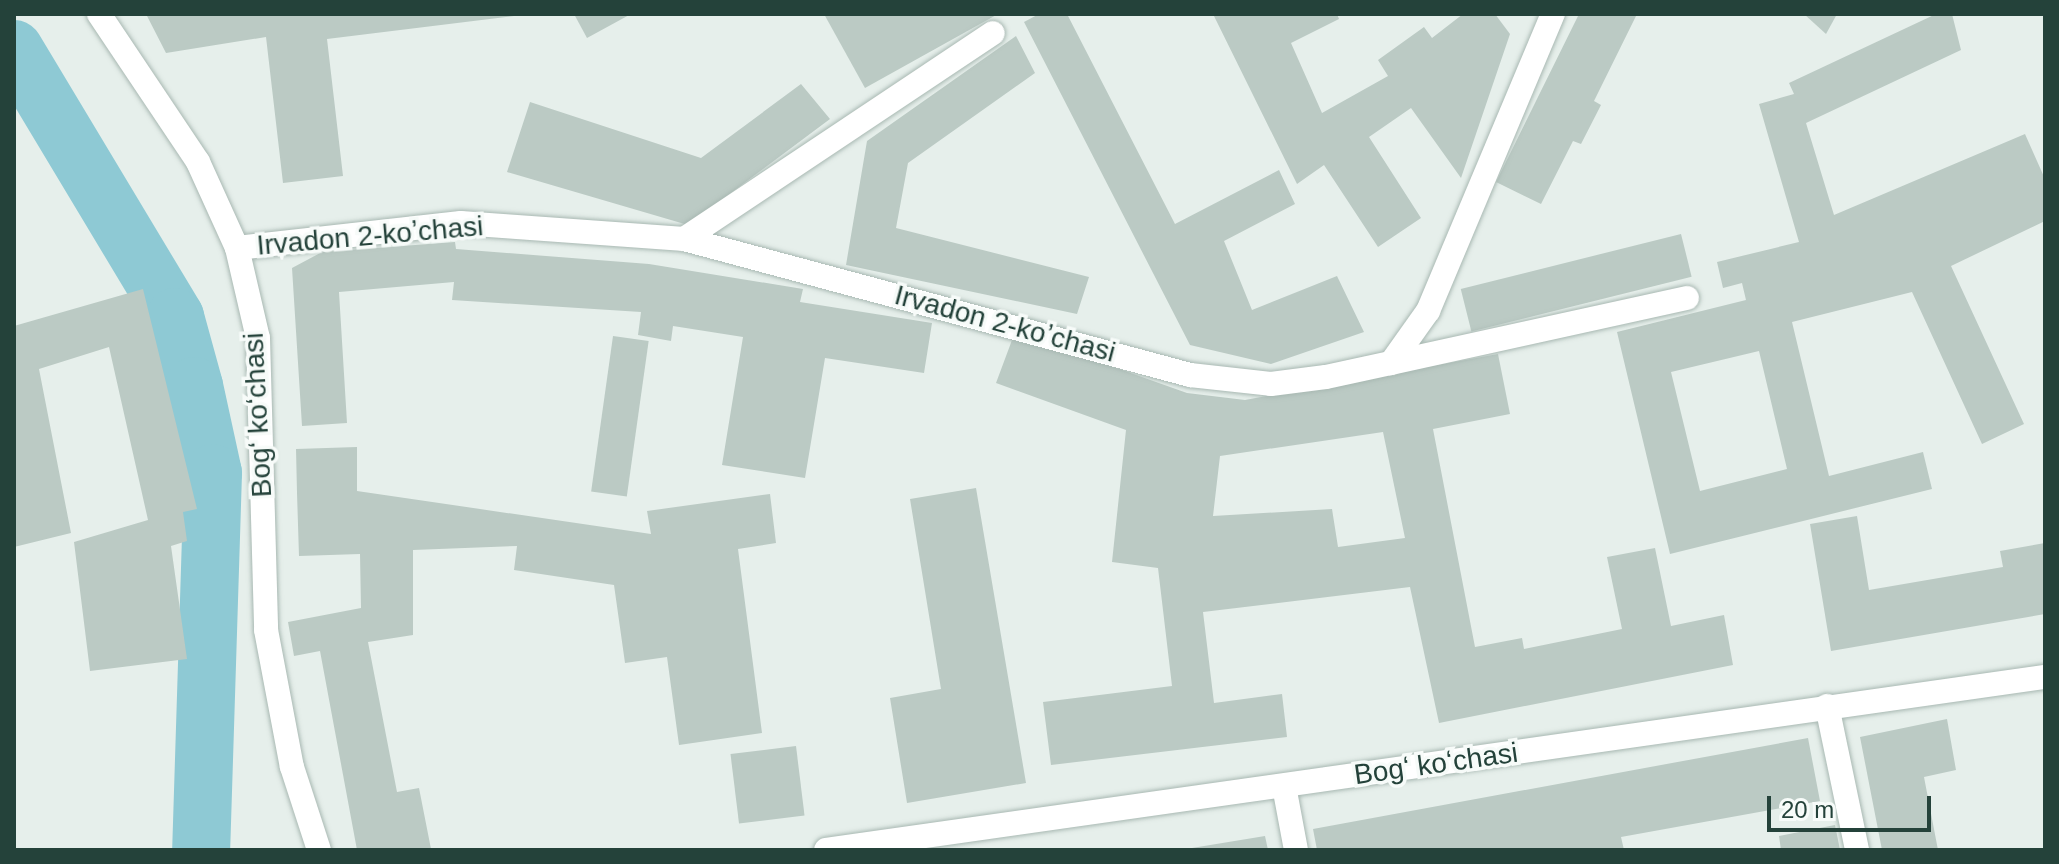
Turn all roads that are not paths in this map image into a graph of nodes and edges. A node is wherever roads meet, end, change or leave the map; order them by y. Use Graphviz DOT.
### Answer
graph roads {
  1 [pos="99,14"];
  2 [pos="1553,14"];
  3 [pos="993,33"];
  4 [pos="684,239"];
  5 [pos="237,248"];
  6 [pos="1687,298"];
  7 [pos="1391,363"];
  8 [pos="2045,677"];
  9 [pos="1827,706"];
  10 [pos="1284,786"];
  11 [pos="319,850"];
  12 [pos="826,850"];
  13 [pos="1296,850"];
  14 [pos="1857,850"];
  1 -- 5 [label="street, Bogʻ koʻchasi"];
  2 -- 7 [label="street"];
  3 -- 4 [label="street"];
  4 -- 5 [label="street, Irvadon 2-koʼchasi"];
  4 -- 7 [label="street, Irvadon 2-koʼchasi"];
  5 -- 11 [label="street, Bogʻ koʻchasi"];
  6 -- 7 [label="street, Irvadon 2-koʼchasi"];
  8 -- 9 [label="street, Bogʻ koʻchasi"];
  9 -- 10 [label="street, Bogʻ koʻchasi"];
  9 -- 14 [label="street"];
  10 -- 12 [label="street, Bogʻ koʻchasi"];
  10 -- 13 [label="street"];
}
